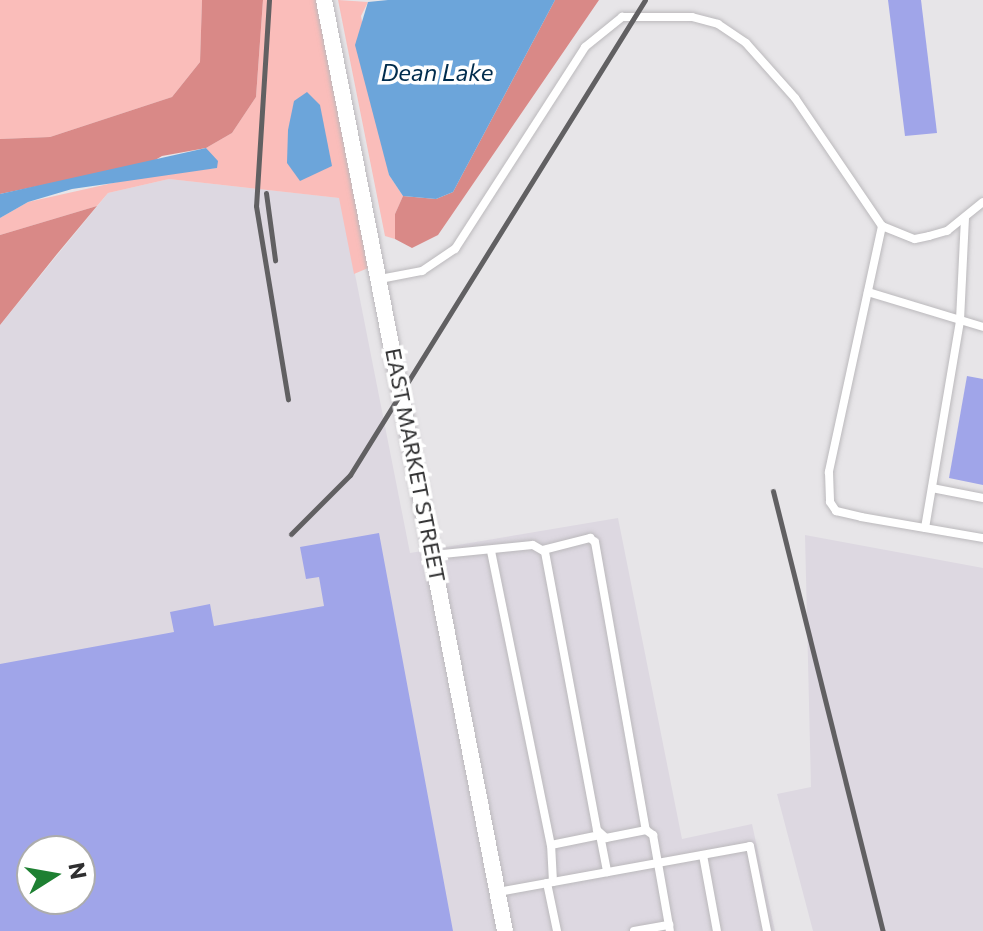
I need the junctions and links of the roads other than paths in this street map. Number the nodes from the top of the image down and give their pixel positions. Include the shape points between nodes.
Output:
1 (324, 0) edge
2 (983, 202) edge
3 (965, 218) junction
4 (882, 226) junction
5 (380, 279) junction
6 (868, 292) junction
7 (960, 320) junction
8 (983, 327) edge
9 (932, 488) junction
10 (983, 498) edge
11 (925, 528) junction
12 (983, 538) edge
13 (543, 550) junction
14 (491, 551) junction
15 (433, 555) junction
16 (646, 830) junction
17 (600, 835) junction
18 (551, 845) junction
19 (703, 855) junction
20 (658, 863) junction
21 (607, 872) junction
22 (550, 882) junction
23 (497, 892) junction
24 (670, 928) edge
25 (505, 931) edge
26 (557, 931) edge
27 (634, 931) edge
28 (717, 931) edge
29 (767, 931) edge

1 - 5 street, EAST MARKET STREET
2 - 3 lane
3 - 4 lane via 947,231 915,239
3 - 7 lane
4 - 5 lane via 853,191 795,98 746,43 718,24 692,17 622,17 585,47 455,249 422,271
4 - 6 lane
5 - 15 street, EAST MARKET STREET
6 - 7 lane
6 - 11 lane via 829,472 830,502 836,511
7 - 8 lane
7 - 9 lane
9 - 10 lane
9 - 11 lane
11 - 12 lane
13 - 14 lane via 533,545
13 - 16 lane via 590,538 595,542
13 - 17 lane
14 - 15 lane
14 - 18 lane
15 - 23 street, EAST MARKET STREET
16 - 17 lane via 612,838
16 - 20 lane via 653,835
17 - 18 lane
17 - 21 lane
18 - 22 lane
19 - 20 lane
19 - 28 lane
19 - 29 lane via 750,846
20 - 21 lane
20 - 24 lane
21 - 22 lane
22 - 23 lane
22 - 26 lane
23 - 25 street, EAST MARKET STREET
24 - 27 lane

